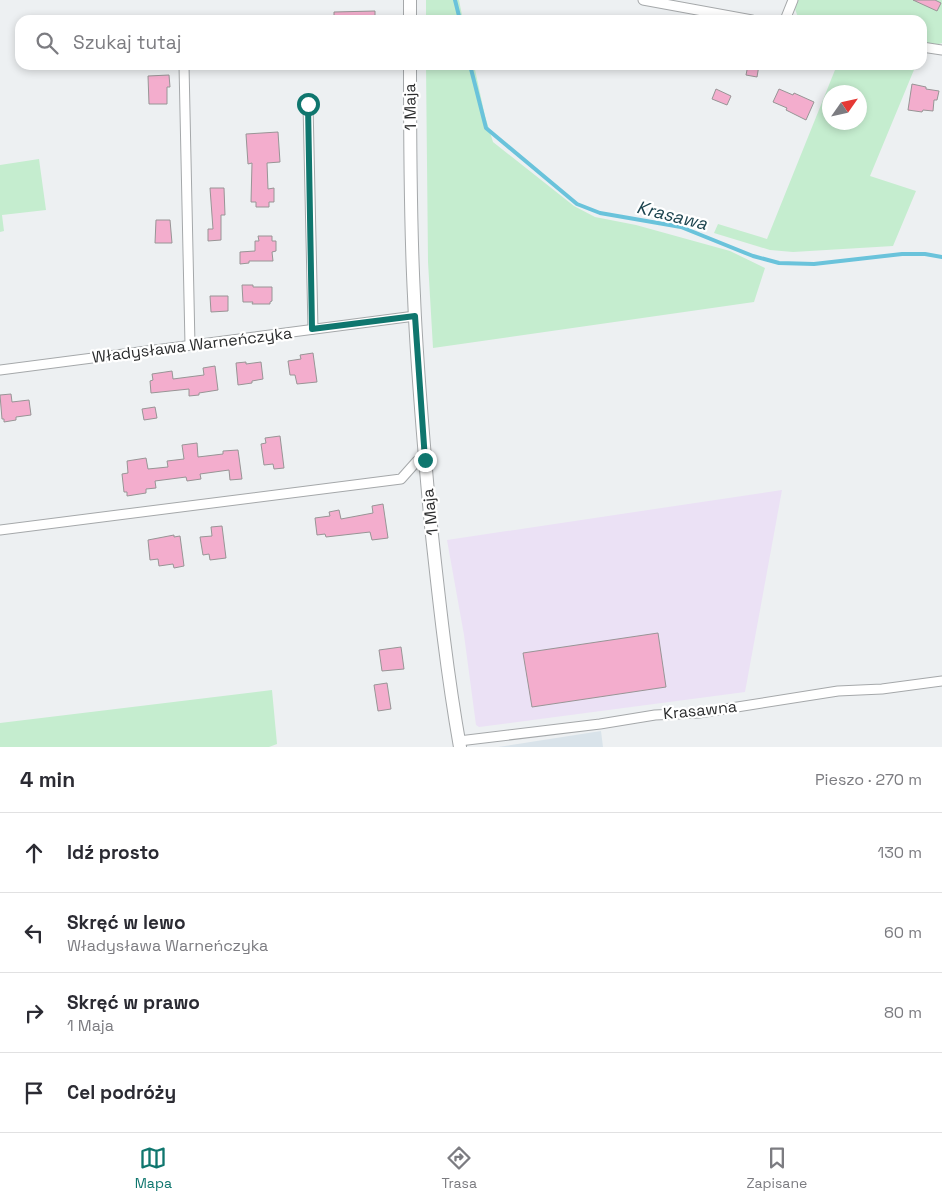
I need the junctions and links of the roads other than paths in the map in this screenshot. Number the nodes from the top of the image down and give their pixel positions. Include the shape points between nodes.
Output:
1 (410, 0) edge
2 (643, 0) edge
3 (793, 0) edge
4 (410, 15) edge
5 (725, 15) edge
6 (787, 15) edge
7 (927, 48) edge
8 (942, 50) edge
9 (184, 70) edge
10 (410, 70) edge
11 (308, 104) dead end
12 (415, 316) junction
13 (312, 329) junction
14 (190, 345) junction
15 (0, 370) edge
16 (425, 460) junction
17 (0, 530) edge
18 (942, 681) edge
19 (460, 744) edge

1 - 4 main road
2 - 5 street
3 - 6 street
7 - 8 street
9 - 14 street
10 - 12 main road, 1 Maja
11 - 13 street
12 - 13 street, Władysława Warneńczyka
12 - 16 main road, 1 Maja
13 - 14 street, Władysława Warneńczyka
14 - 15 street, Władysława Warneńczyka
16 - 17 street via 417,461 401,478
16 - 19 main road, 1 Maja via 445,647
18 - 19 street, Krasawna via 838,691 699,713 655,714

